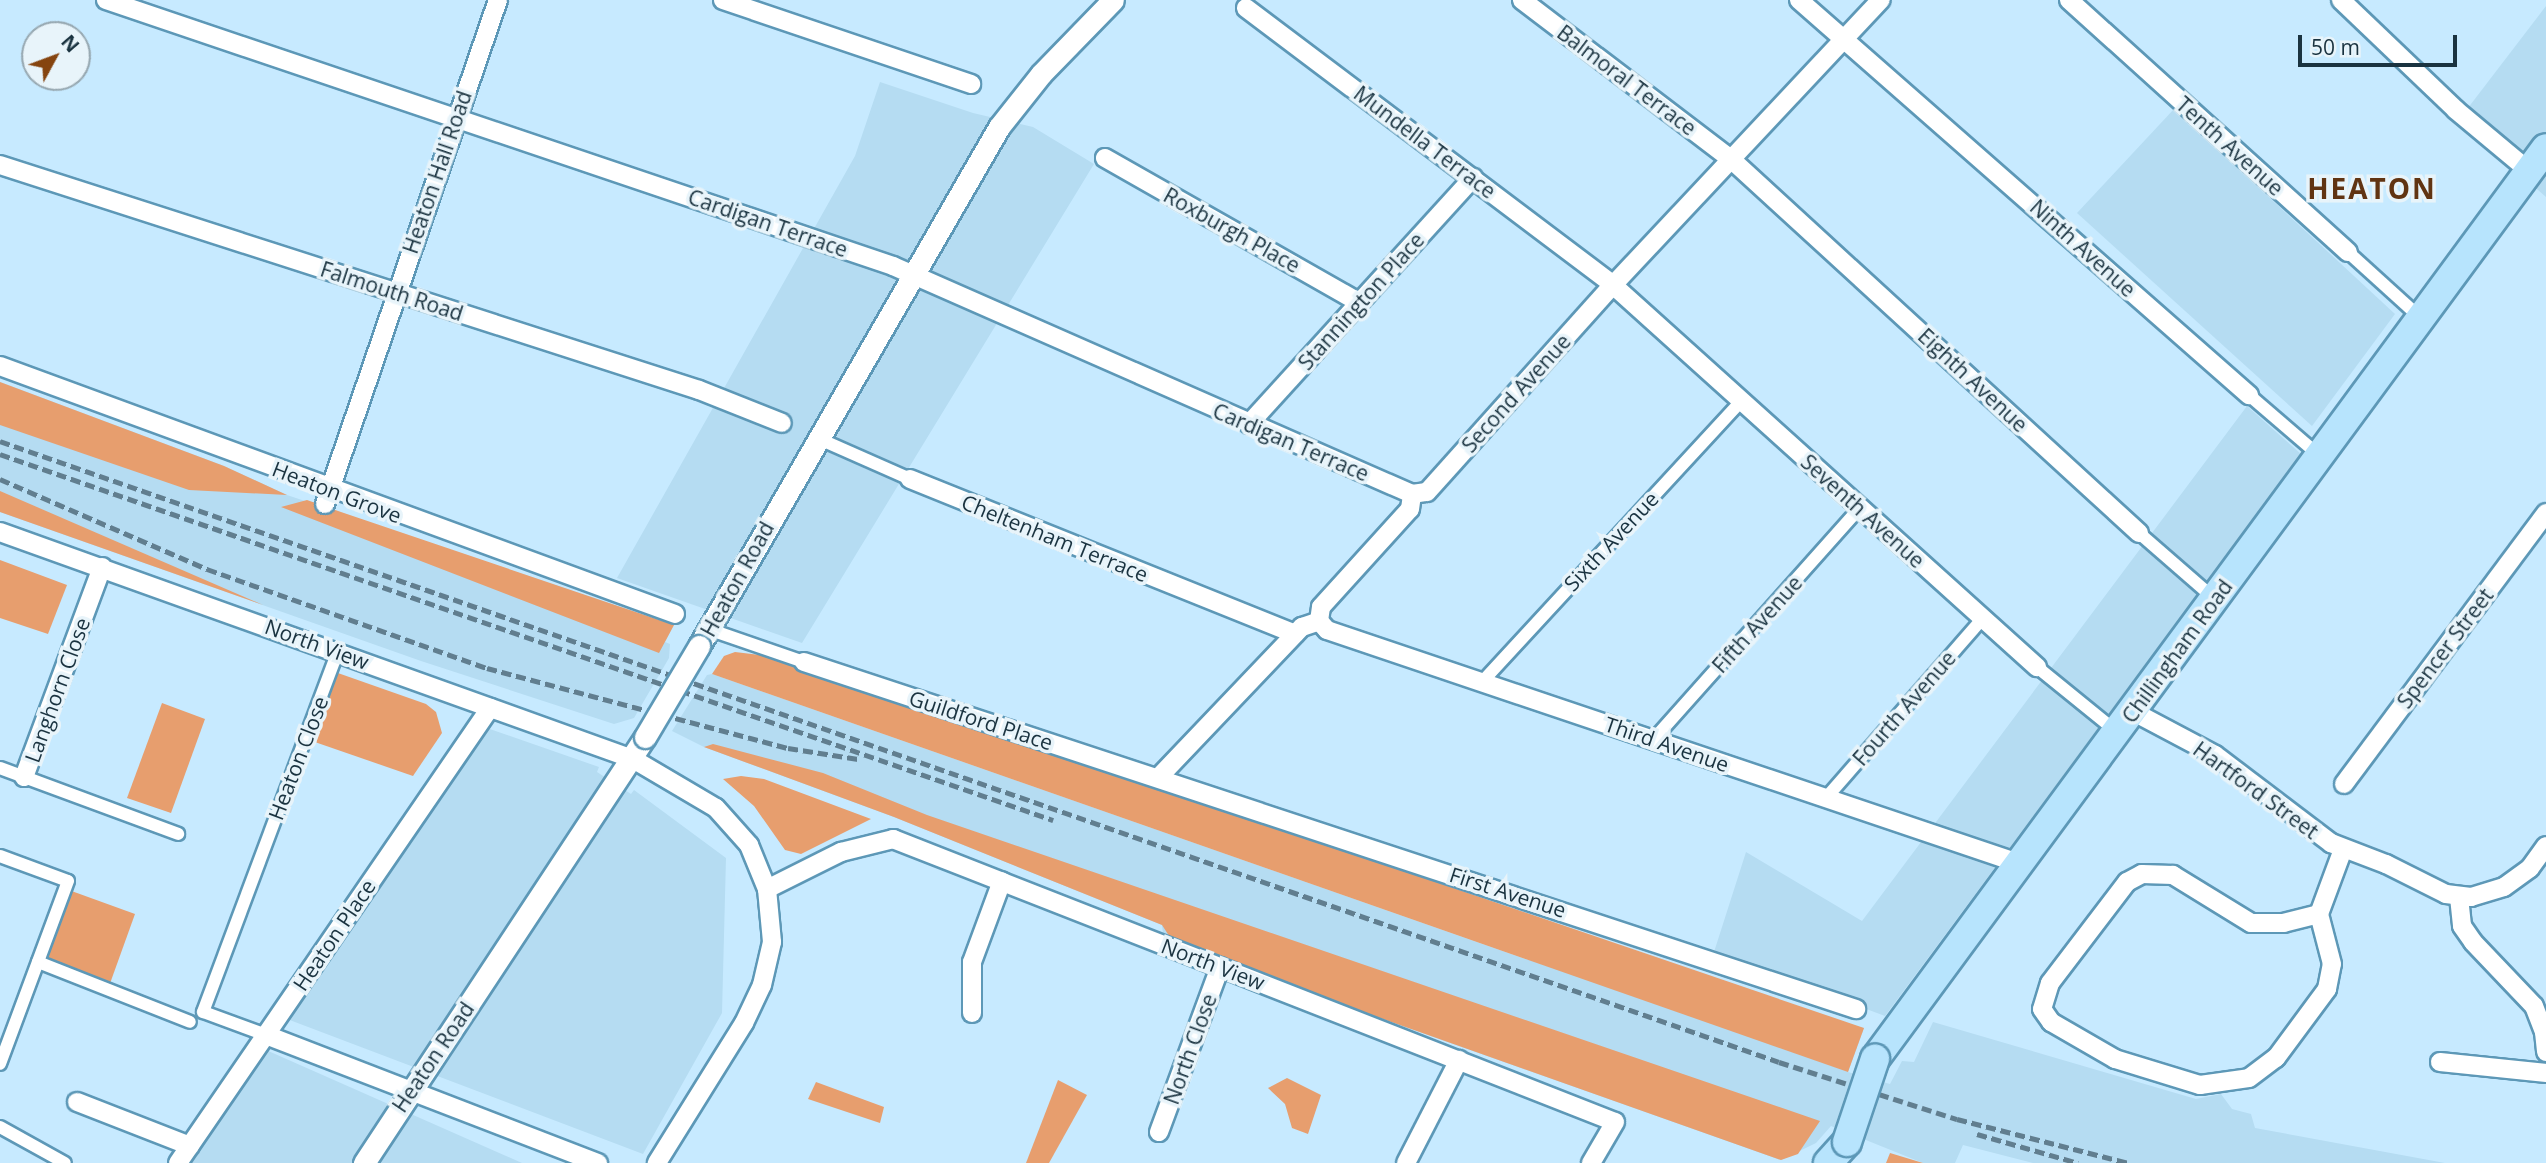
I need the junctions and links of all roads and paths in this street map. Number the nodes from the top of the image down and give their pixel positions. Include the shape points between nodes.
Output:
1 (106, 0) edge
2 (498, 0) edge
3 (723, 0) edge
4 (1113, 0) edge
5 (1522, 0) edge
6 (1799, 0) edge
7 (1881, 0) edge
8 (2070, 0) edge
9 (2342, 0) edge
10 (1241, 4) edge
11 (1845, 38) junction
12 (971, 84) dead end
13 (456, 116) junction
14 (2546, 148) edge
15 (1105, 159) dead end
16 (1732, 160) junction
17 (0, 165) edge
18 (2529, 171) junction
19 (1473, 178) junction
20 (2348, 251) joint
21 (914, 275) junction
22 (1613, 285) junction
23 (396, 292) junction
24 (1359, 302) junction
25 (2422, 319) junction
26 (0, 366) edge
27 (2249, 395) joint
28 (1741, 401) junction
29 (782, 423) dead end
30 (1249, 424) junction
31 (817, 438) junction
32 (2321, 457) junction
33 (910, 479) joint
34 (1412, 494) junction
35 (327, 497) junction
36 (1860, 508) junction
37 (2546, 513) edge
38 (0, 532) edge
39 (2138, 533) joint
40 (102, 568) junction
41 (2215, 599) junction
42 (675, 614) dead end
43 (1983, 618) junction
44 (1319, 621) junction
45 (1295, 634) junction
46 (704, 637) junction
47 (338, 652) junction
48 (804, 662) joint
49 (2036, 667) joint
50 (1482, 682) junction
51 (490, 708) junction
52 (2125, 722) junction
53 (1653, 740) junction
54 (634, 759) junction
55 (0, 768) edge
56 (24, 777) junction
57 (1158, 778) junction
58 (2341, 788) dead end
59 (1826, 798) junction
60 (178, 834) dead end
61 (2546, 846) edge
62 (2343, 849) junction
63 (0, 856) edge
64 (2018, 863) junction
65 (1002, 881) junction
66 (768, 889) junction
67 (2459, 897) junction
68 (2319, 914) junction
69 (38, 962) junction
70 (1220, 967) junction
71 (1856, 1009) dead end
72 (972, 1013) dead end
73 (190, 1023) dead end
74 (266, 1035) junction
75 (2546, 1053) edge
76 (1459, 1060) junction
77 (2440, 1062) dead end
78 (0, 1065) edge
79 (2545, 1073) edge
80 (410, 1091) junction
81 (77, 1102) dead end
82 (0, 1127) edge
83 (1159, 1132) dead end
84 (190, 1146) junction
85 (65, 1163) edge
86 (178, 1163) edge
87 (364, 1163) edge
88 (598, 1163) edge
89 (657, 1163) edge
90 (1406, 1163) edge
91 (1591, 1163) edge
92 (1828, 1163) edge

1 - 13 street, Cardigan Terrace
2 - 13 street, Heaton Hall Road
3 - 12 street
4 - 21 street, Heaton Road via 1012,107
5 - 16 street, Balmoral Terrace
6 - 11 street, Ninth Avenue
7 - 11 street, Second Avenue
8 - 20 street, Tenth Avenue
9 - 18 street via 2456,110
10 - 19 street, Mundella Terrace
11 - 16 street, Second Avenue
11 - 27 street, Ninth Avenue
13 - 21 street, Cardigan Terrace
13 - 23 street, Heaton Hall Road
14 - 18 main road, Chillingham Road
15 - 24 street, Roxburgh Place
16 - 22 street, Second Avenue
16 - 39 street, Eighth Avenue
17 - 23 street, Falmouth Road
18 - 25 main road, Chillingham Road
19 - 22 street, Mundella Terrace
19 - 24 street, Stannington Place
20 - 25 street, Tenth Avenue
21 - 30 street, Cardigan Terrace
21 - 31 street, Heaton Road
22 - 28 street, Seventh Avenue
22 - 34 street, Second Avenue via 1427,492
23 - 29 street, Falmouth Road via 699,390
23 - 35 street, Heaton Hall Road
24 - 30 street, Stannington Place
25 - 32 main road, Chillingham Road
26 - 35 street, Heaton Grove
27 - 32 street, Ninth Avenue
28 - 36 street, Seventh Avenue
28 - 50 street, Sixth Avenue
30 - 34 street, Cardigan Terrace
31 - 33 street, Cheltenham Terrace
31 - 46 street, Heaton Road
32 - 41 main road, Chillingham Road
33 - 45 street, Cheltenham Terrace
34 - 44 street via 1410,509 1321,607
35 - 42 street, Heaton Grove
36 - 43 street, Seventh Avenue
36 - 53 street, Fifth Avenue
37 - 58 street, Spencer Street
38 - 40 street, North View
39 - 41 street, Eighth Avenue
40 - 47 street, North View
40 - 56 street, Langhorn Close
41 - 52 main road, Chillingham Road
43 - 49 street, Seventh Avenue
43 - 59 street, Fourth Avenue
44 - 45 street
44 - 50 street, Third Avenue via 1327,630
45 - 57 street
46 - 48 street
46 - 54 street, Heaton Road, bridge
47 - 51 street, North View
47 - 74 street, Heaton Close via 203,1012
48 - 57 street, Guildford Place
49 - 52 street, Seventh Avenue
50 - 53 street, Third Avenue
51 - 54 street, North View
51 - 74 street, Heaton Place
52 - 62 street, Hartford Street via 2215,755
52 - 64 main road, Chillingham Road
53 - 59 street, Third Avenue
54 - 66 street, North View via 716,808 749,845
54 - 80 street, Heaton Road
55 - 56 street
56 - 60 street, Langhorn Close
57 - 71 street, First Avenue
59 - 64 street, Third Avenue
61 - 67 street via 2514,881 2493,892
62 - 67 street, Hartford Street
62 - 68 street
63 - 69 street via 68,881
64 - 92 main road, Chillingham Road, bridge via 1875,1059 1847,1142
65 - 66 street, North View via 893,839 841,852
65 - 70 street, North View
65 - 72 street via 972,962
66 - 89 street, North View via 772,943 762,985 744,1023
67 - 75 street via 2462,926 2473,942 2534,1006
68 - 68 street via 2332,964 2327,989 2276,1058 2249,1078 2200,1085 2115,1059 2051,1022 2042,1009 2045,992 2127,882 2142,874 2173,875 2251,923 2284,923
69 - 73 street
69 - 78 street
70 - 76 street, North View
70 - 83 street, North Close
74 - 80 street
74 - 84 street, Heaton Place
75 - 79 street
76 - 90 street
76 - 91 street, North View via 1615,1122
77 - 79 street
80 - 87 street, Heaton Road
80 - 88 street
81 - 84 street
82 - 85 street
84 - 86 street, Heaton Place

